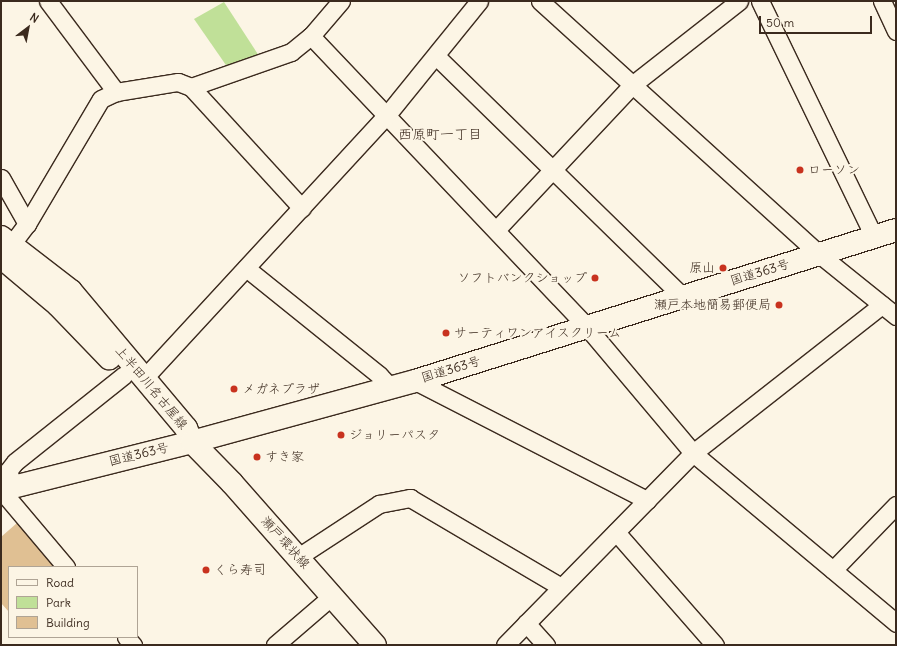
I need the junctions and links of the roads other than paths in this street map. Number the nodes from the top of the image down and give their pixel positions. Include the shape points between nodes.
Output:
1 (48, 1) edge
2 (341, 1) edge
3 (479, 1) edge
4 (540, 1) edge
5 (739, 1) edge
6 (760, 1) edge
7 (882, 1) edge
8 (896, 31) edge
9 (311, 36) junction
10 (436, 56) junction
11 (632, 85) junction
12 (191, 87) junction
13 (116, 92) junction
14 (386, 116) junction
15 (552, 170) junction
16 (1, 178) edge
17 (302, 208) junction
18 (26, 224) junction
19 (496, 230) junction
20 (896, 230) edge
21 (874, 237) junction
22 (4, 246) edge
23 (819, 254) junction
24 (246, 268) junction
25 (683, 297) junction
26 (882, 305) junction
27 (896, 316) edge
28 (587, 327) junction
29 (124, 375) junction
30 (145, 377) junction
31 (415, 381) junction
32 (391, 388) junction
33 (192, 442) junction
34 (693, 453) junction
35 (5, 489) edge
36 (647, 500) junction
37 (896, 505) edge
38 (616, 532) junction
39 (298, 557) junction
40 (65, 566) edge
41 (833, 570) junction
42 (561, 587) junction
43 (332, 596) junction
44 (896, 622) edge
45 (526, 623) junction
46 (275, 645) edge
47 (375, 645) edge
48 (505, 645) edge
49 (546, 645) edge
50 (715, 645) edge

1 - 13 street
2 - 9 street
3 - 10 street
4 - 11 street
5 - 11 street
6 - 21 street
7 - 8 street
9 - 12 street via 290,52
9 - 14 street
10 - 14 street
10 - 15 street
11 - 15 street
11 - 23 street
12 - 13 street via 178,82
12 - 17 street
13 - 18 street via 101,99
14 - 17 street
14 - 19 street
15 - 19 street
15 - 25 street
16 - 18 street
17 - 24 street
18 - 22 street
19 - 28 street
20 - 21 main road, 国道363号
21 - 23 main road, 国道363号
22 - 29 main road, 上半田川名古屋線
22 - 30 main road, 上半田川名古屋線 via 71,291
23 - 25 main road, 国道363号
23 - 26 street
24 - 30 street
24 - 32 street via 379,375
25 - 28 main road, 国道363号
26 - 27 street
26 - 34 street
28 - 31 main road, 国道363号
28 - 34 street
29 - 33 main road, 上半田川名古屋線 via 164,423
29 - 35 street via 15,462 8,471
30 - 33 main road, 上半田川名古屋線 via 186,428
31 - 32 main road, 国道363号
31 - 36 street
32 - 33 main road, 国道363号
33 - 35 main road, 国道363号
33 - 39 main road, 瀬戸環状線
34 - 36 street
34 - 41 street
35 - 40 street
36 - 38 street
37 - 41 street
38 - 42 street
38 - 50 street
39 - 42 street via 379,504 410,498
39 - 43 main road, 瀬戸環状線
41 - 44 street
42 - 45 street
43 - 46 street
43 - 47 main road, 瀬戸環状線
45 - 48 street
45 - 49 street

